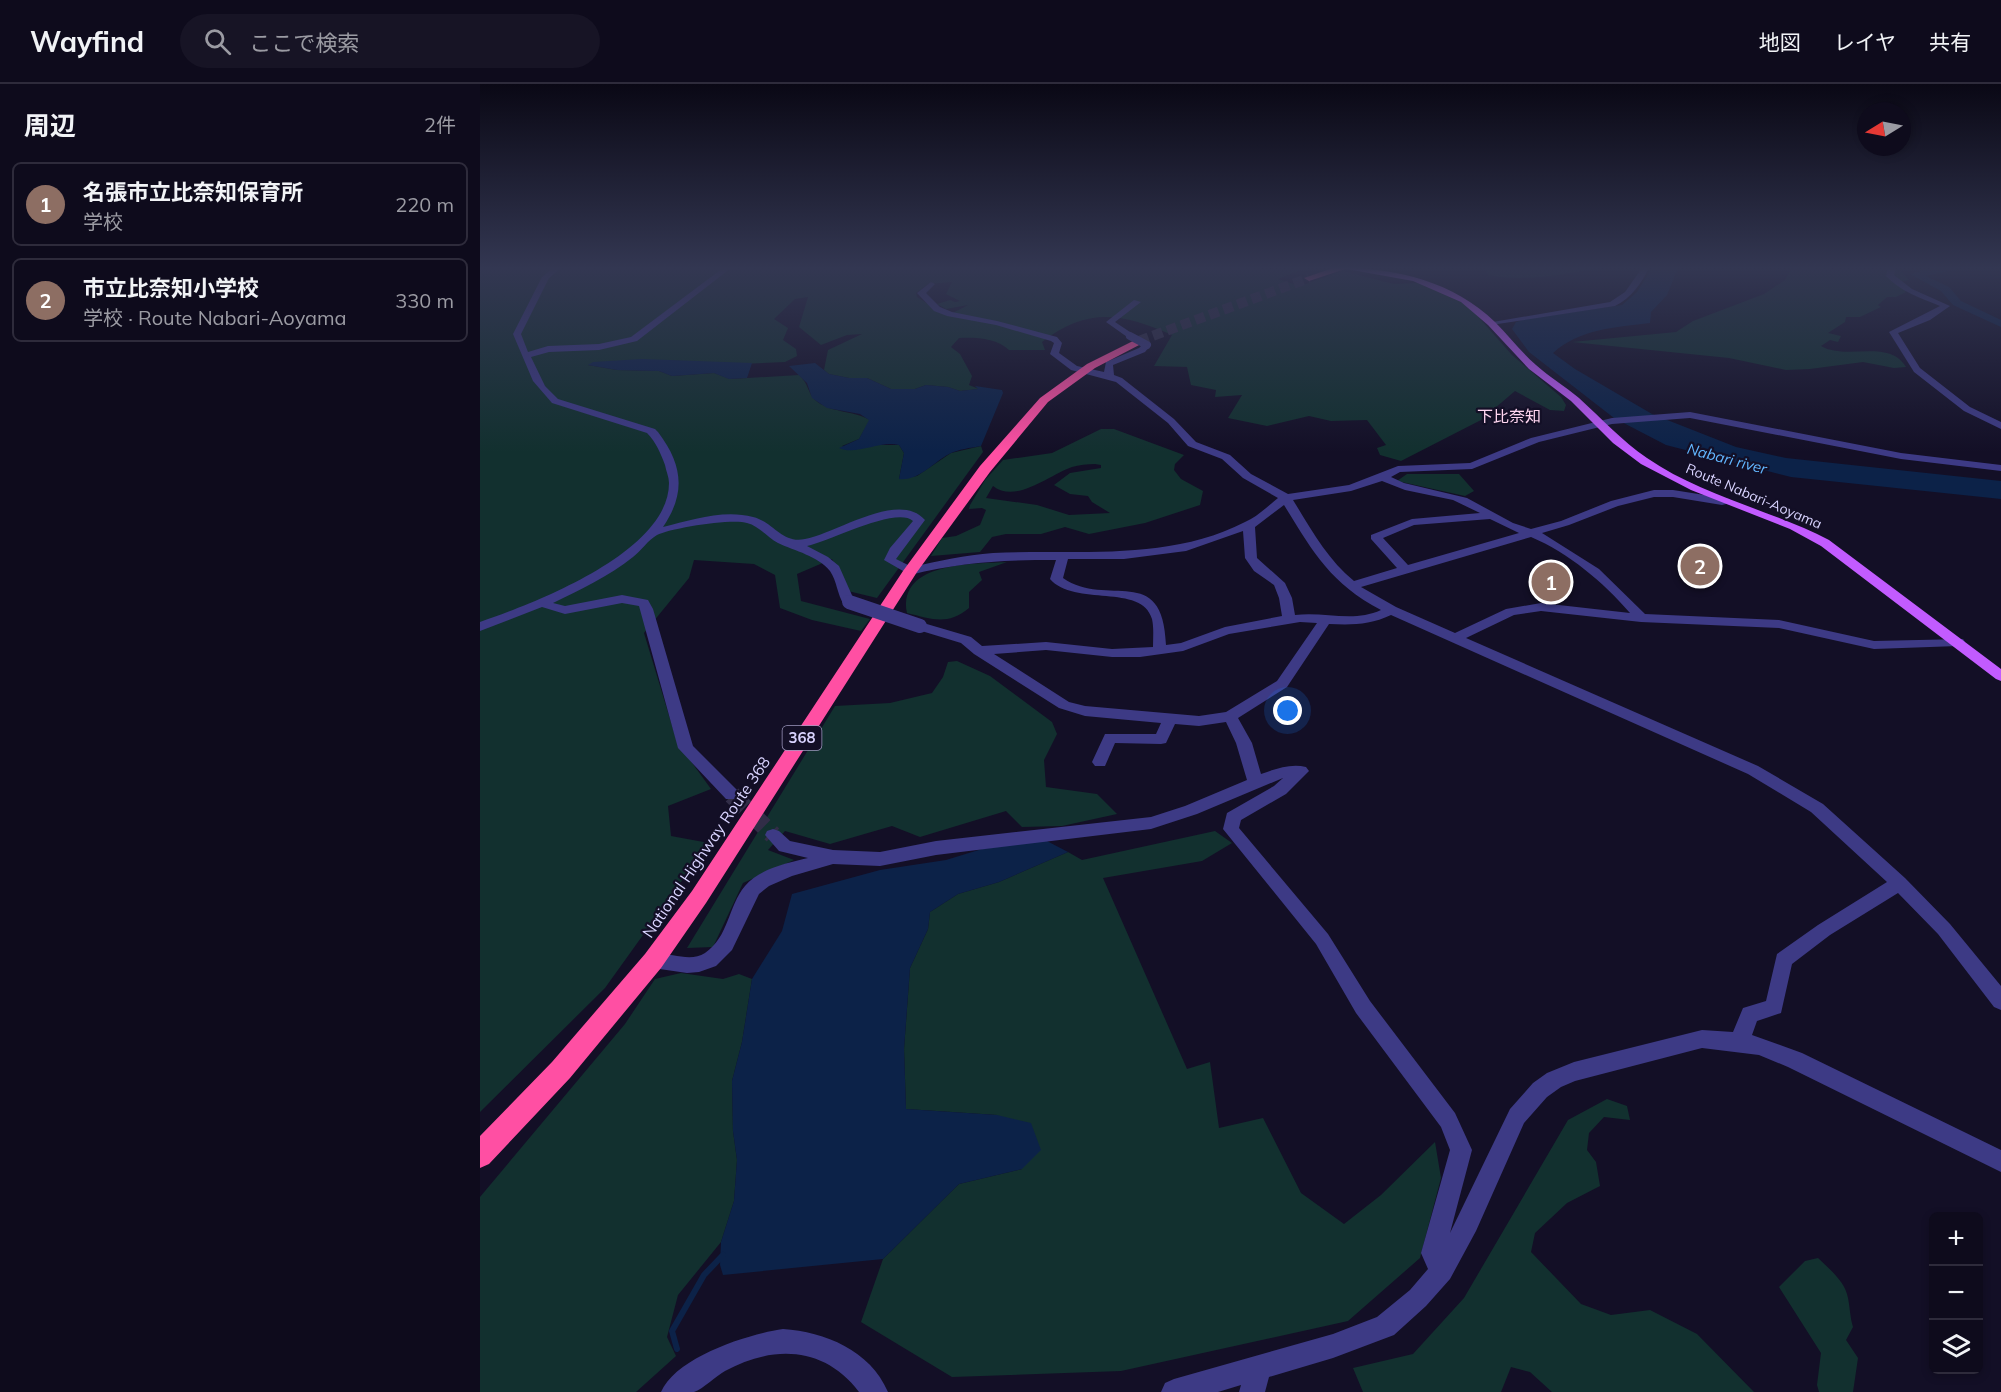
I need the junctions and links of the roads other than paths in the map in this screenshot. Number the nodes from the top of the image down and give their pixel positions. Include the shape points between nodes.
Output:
1 (519, 329) edge
2 (647, 329) edge
3 (1021, 329) edge
4 (1121, 329) edge
5 (1496, 329) edge
6 (1900, 329) edge
7 (1139, 341) junction
8 (526, 356) junction
9 (1085, 369) junction
10 (1109, 376) junction
11 (1597, 424) junction
12 (2001, 426) edge
13 (2001, 468) edge
14 (1383, 477) junction
15 (1286, 498) junction
16 (1726, 501) junction
17 (1490, 516) junction
18 (1249, 525) junction
19 (651, 533) junction
20 (1530, 533) junction
21 (798, 544) junction
22 (1063, 557) junction
23 (1405, 569) junction
24 (910, 571) junction
25 (1351, 587) junction
26 (544, 604) junction
27 (1391, 610) junction
28 (1641, 618) junction
29 (1289, 619) junction
30 (1325, 620) junction
31 (480, 627) edge
32 (1457, 638) junction
33 (1958, 642) junction
34 (1160, 650) junction
35 (979, 651) junction
36 (2001, 676) edge
37 (1230, 716) junction
38 (1170, 719) junction
39 (1100, 762) dead end
40 (1255, 782) junction
41 (732, 795) tunnel mouth
42 (773, 835) tunnel mouth
43 (833, 857) junction
44 (1899, 883) junction
45 (653, 961) junction
46 (2001, 1001) edge
47 (1739, 1042) junction
48 (480, 1155) edge
49 (2001, 1161) edge
50 (1442, 1271) junction
51 (1255, 1381) edge
52 (674, 1392) edge
53 (875, 1392) edge
54 (1174, 1392) edge

1 - 8 street via 518,342
2 - 8 street via 634,339 599,347 548,349
3 - 9 street via 1058,343 1054,354 1060,361
4 - 7 street
5 - 11 main road, Route Nabari-Aoyama via 1519,356 1574,399
6 - 12 street via 1893,332 1912,364 1967,409
7 - 9 highway, National Highway Route 368 / 368
7 - 10 street via 1142,350 1110,364
8 - 19 street via 540,387 555,401 651,431 661,444 675,483 669,508
9 - 10 street
9 - 24 highway, National Highway Route 368 / 368 via 1044,400 1024,422 954,508
10 - 15 street via 1156,409 1192,444 1226,458 1247,476
11 - 13 street via 1671,416 1703,417 1901,456
11 - 14 street via 1535,440 1472,466 1398,469
11 - 16 main road, Route Nabari-Aoyama via 1645,462
14 - 15 street via 1351,488
14 - 17 street via 1403,487 1472,503
15 - 18 street
15 - 25 street via 1318,550
16 - 20 street via 1656,494
16 - 33 main road, Route Nabari-Aoyama via 1825,543
17 - 20 street
17 - 23 street via 1412,522 1375,537
18 - 22 street via 1162,551
18 - 29 street via 1251,558 1261,572 1281,587
19 - 21 street via 743,518 755,521 776,537
19 - 26 street via 610,567
20 - 23 street
20 - 28 street via 1596,570
21 - 24 street via 822,539 888,513 913,514 919,520 890,557 893,563
21 - 35 street, bridge via 834,569 849,602 966,640
22 - 24 street via 983,558
22 - 34 street via 1056,579 1062,586 1088,593 1127,594 1149,603 1158,616
23 - 25 street
24 - 45 highway, National Highway Route 368 / 368 via 699,897
25 - 27 street
26 - 31 street
26 - 41 street via 566,610 622,599 642,603 647,609 686,748
27 - 30 street via 1372,619
27 - 32 street
28 - 32 street via 1527,608
28 - 33 street via 1779,624 1874,645
29 - 30 street
29 - 34 street via 1225,631 1205,640
30 - 37 street via 1282,684
32 - 44 street via 1753,770 1817,808
33 - 36 main road, Route Nabari-Aoyama
34 - 35 street via 1112,653 1046,646
35 - 38 street via 1065,705 1085,711
37 - 38 street via 1199,721
37 - 40 street via 1244,743
38 - 39 street via 1161,739 1110,738
40 - 43 street via 1151,822 936,848 887,858
40 - 50 street via 1279,773 1301,771 1280,790 1233,817 1231,829 1322,939 1363,1007 1448,1120 1461,1150 1433,1253
42 - 43 street via 785,846
43 - 45 street via 755,886 731,938 716,956 685,967
44 - 46 street via 1944,929
44 - 47 street via 1784,960 1774,1006 1750,1014
45 - 48 highway, National Highway Route 368 / 368 via 561,1070
47 - 49 street via 1795,1060
47 - 50 street via 1702,1039 1574,1072 1540,1090 1517,1116
50 - 51 street via 1385,1326
51 - 54 street
52 - 53 street via 723,1357 759,1343 782,1340 820,1346 837,1354 853,1365

